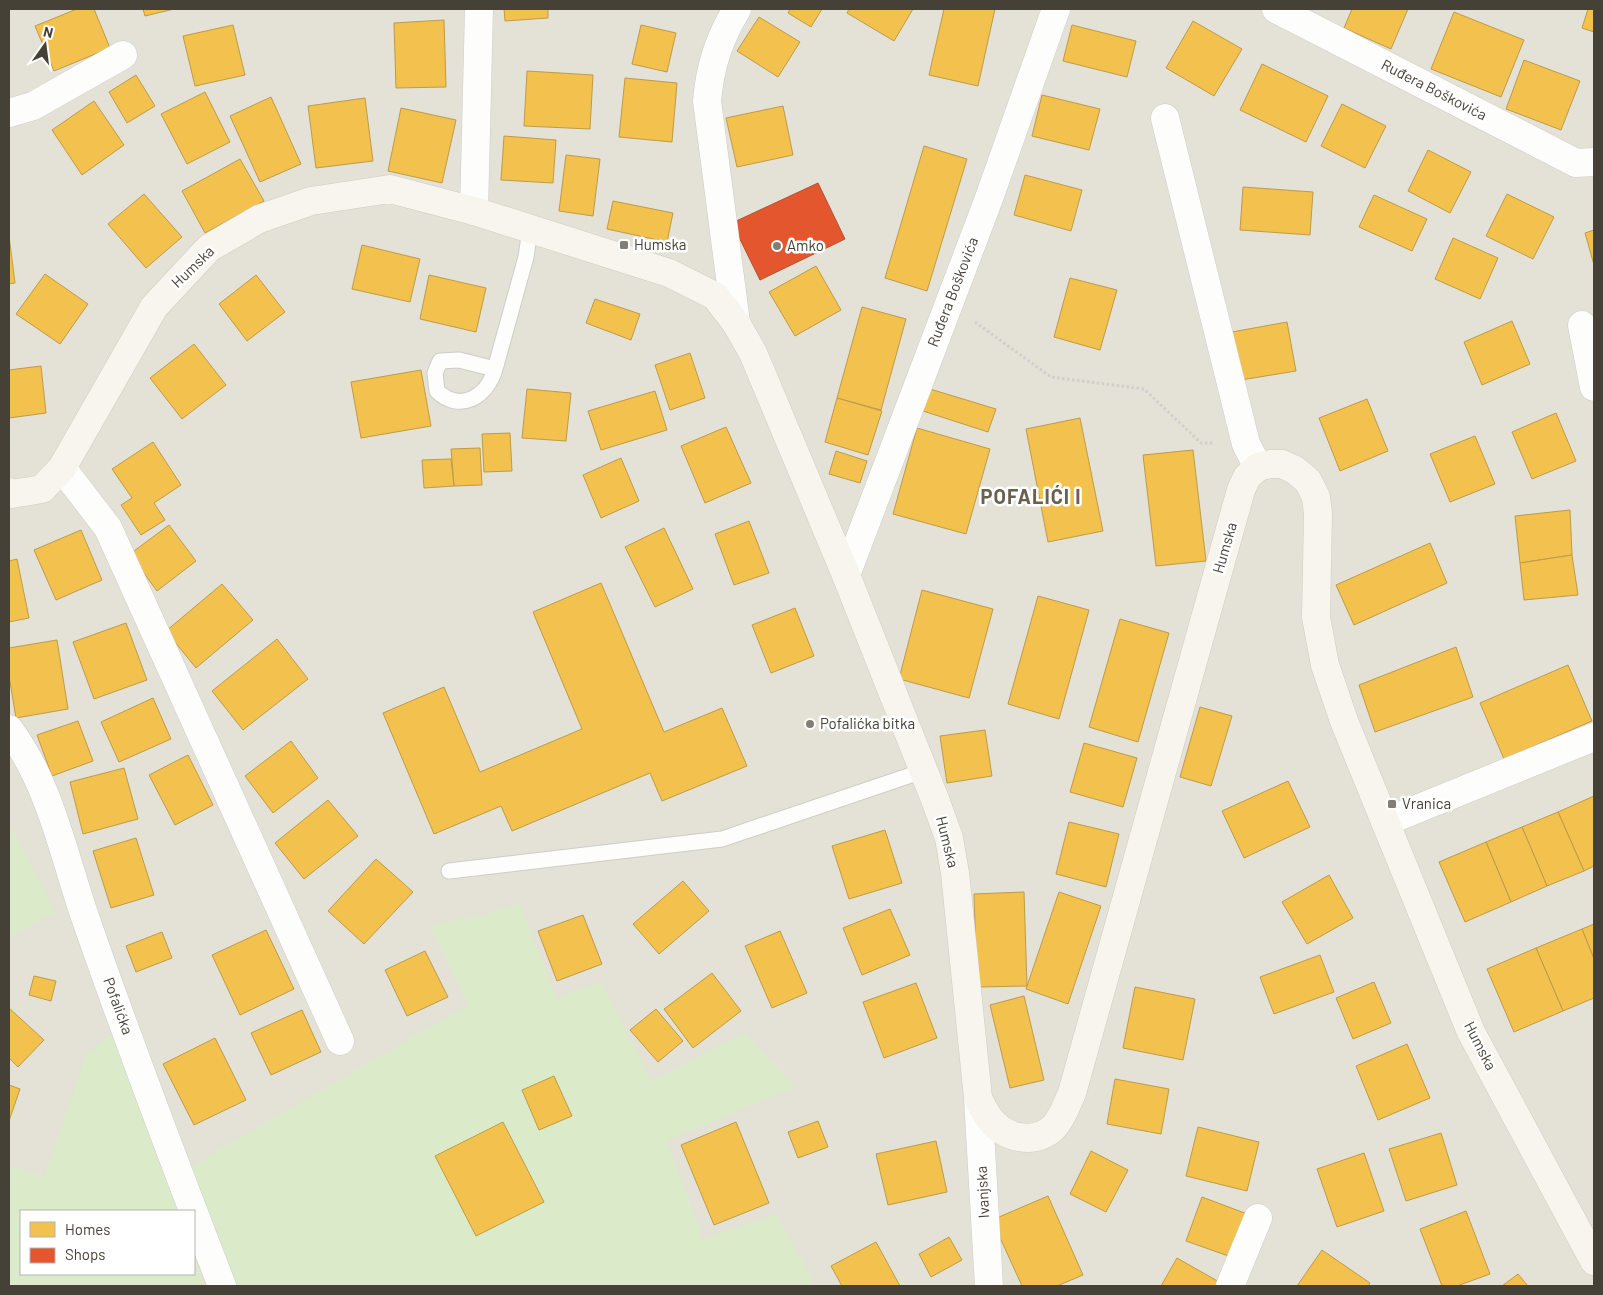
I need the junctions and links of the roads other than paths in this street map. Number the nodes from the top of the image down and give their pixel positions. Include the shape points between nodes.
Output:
1 (479, 9) edge
2 (737, 9) edge
3 (1056, 9) edge
4 (1276, 9) edge
5 (124, 55) dead end
6 (9, 113) edge
7 (1165, 118) dead end
8 (1594, 162) edge
9 (474, 211) junction
10 (530, 229) junction
11 (736, 323) junction
12 (1582, 325) dead end
13 (495, 369) dead end
14 (1594, 387) edge
15 (1252, 456) junction
16 (62, 468) junction
17 (10, 494) edge
18 (846, 575) junction
19 (9, 729) edge
20 (1594, 737) edge
21 (923, 771) junction
22 (1385, 822) junction
23 (449, 872) dead end
24 (340, 1041) dead end
25 (978, 1098) junction
26 (194, 1210) edge
27 (195, 1213) edge
28 (1258, 1218) dead end
29 (1594, 1261) edge
30 (222, 1286) edge
31 (989, 1286) edge
32 (1230, 1286) edge

1 - 9 street
2 - 11 street via 715,52 709,73 707,101
3 - 18 street, Ruđera Boškovića via 988,201
4 - 8 street, Ruđera Boškovića via 1576,163
5 - 6 street via 33,106
7 - 15 street
9 - 10 street, Humska
9 - 16 street, Humska via 390,189 311,201 259,220 209,248 154,307
10 - 11 street, Humska via 697,285 715,296
10 - 13 lane via 526,257
11 - 18 street, Humska via 753,353
12 - 14 street
15 - 22 street, Humska via 1295,470 1308,481 1316,496 1316,617 1325,665
15 - 25 street, Humska via 1065,1111 1053,1127 1037,1136 1020,1138 1003,1131 989,1118
16 - 17 street, Humska via 42,489
16 - 24 street via 108,528
18 - 21 street, Humska
19 - 26 street, Pofalićka via 23,748 52,812 85,917
20 - 22 street
21 - 23 lane via 722,840
21 - 25 street, Humska via 949,838 955,873
22 - 29 street, Humska via 1471,1032
25 - 31 street, Ivanjska
27 - 30 street, Pofalićka
28 - 32 street

